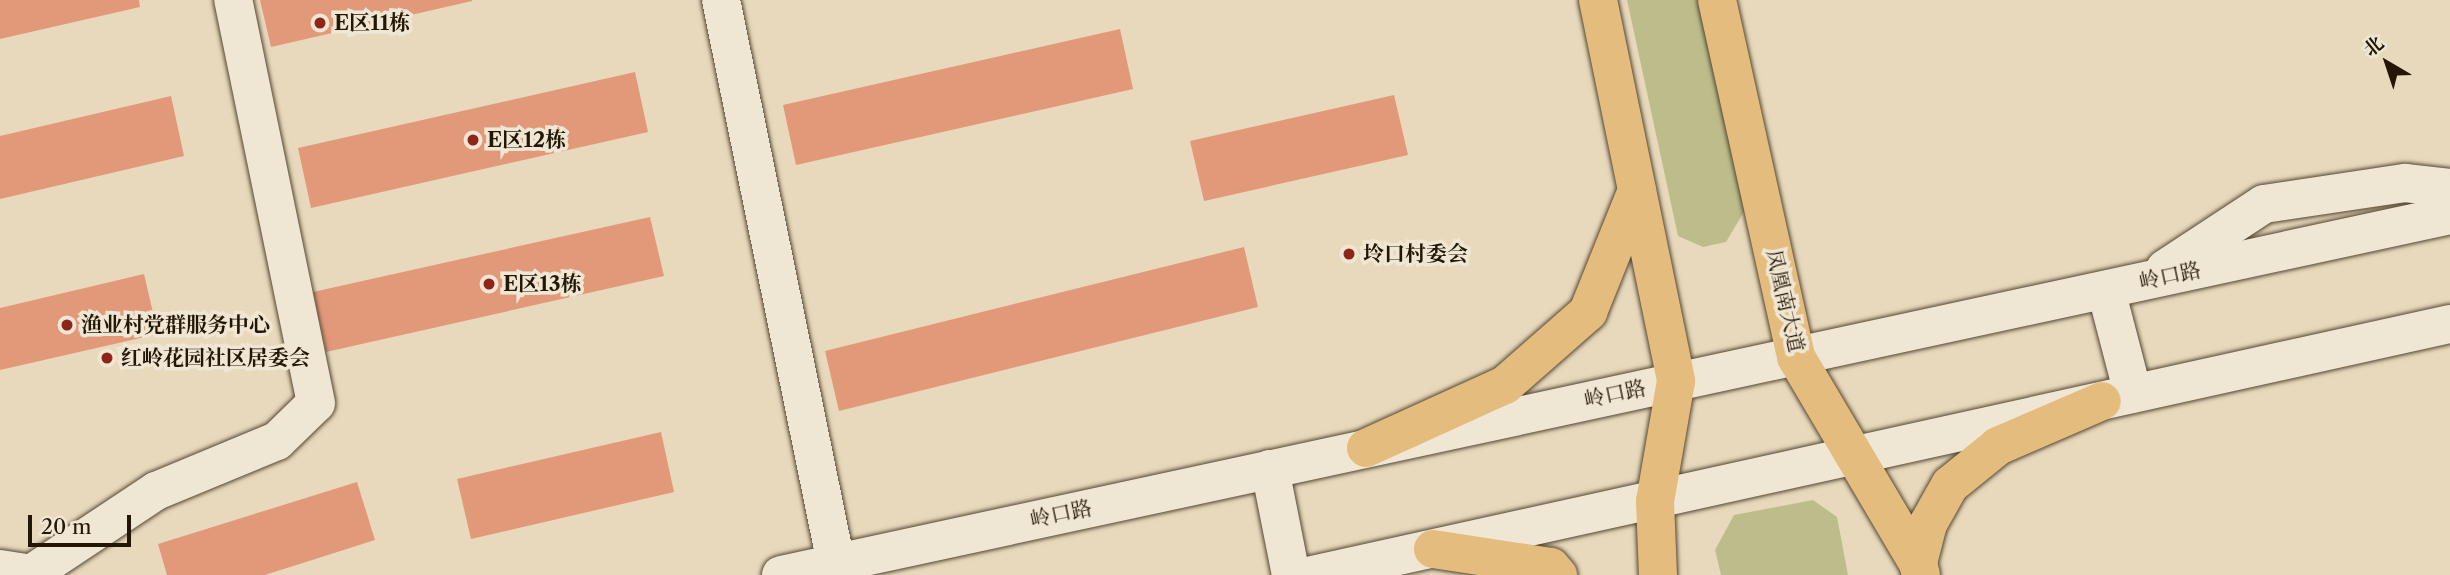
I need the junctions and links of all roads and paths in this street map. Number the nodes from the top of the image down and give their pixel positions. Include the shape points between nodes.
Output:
1 (233, 0) edge
2 (721, 0) edge
3 (1598, 0) edge
4 (1717, 0) edge
5 (2450, 188) edge
6 (1637, 190) junction
7 (2450, 215) edge
8 (2147, 281) junction
9 (2106, 290) junction
10 (2450, 324) edge
11 (1796, 357) junction
12 (1676, 381) junction
13 (2118, 398) junction
14 (1366, 448) junction
15 (1854, 456) junction
16 (1270, 469) junction
17 (1655, 501) junction
18 (1433, 549) junction
19 (836, 563) junction
20 (0, 569) edge
21 (1920, 569) edge
22 (32, 575) edge
23 (781, 575) edge
24 (1290, 575) edge
25 (1312, 575) edge
26 (1558, 575) edge
27 (1658, 575) edge

1 - 22 street via 316,403 278,441 156,491
2 - 19 street
3 - 6 main road
4 - 11 main road, 凤凰南大道
5 - 8 street via 2405,183 2264,204
6 - 12 main road
6 - 14 main road via 1588,312 1505,385
7 - 8 street, 岭口路
8 - 9 street, 岭口路
9 - 11 street, 岭口路
9 - 13 street
10 - 13 street
11 - 12 street, 岭口路
11 - 15 main road, 凤凰南大道
12 - 14 street, 岭口路
12 - 17 main road
13 - 15 street
13 - 21 main road via 1998,446 1950,485 1928,524
14 - 16 street, 岭口路
15 - 17 street
15 - 21 main road, 凤凰南大道
16 - 19 street, 岭口路
16 - 24 street
17 - 18 street
17 - 27 main road
18 - 25 street
18 - 26 main road via 1551,567
19 - 23 street, 岭口路
20 - 22 street

